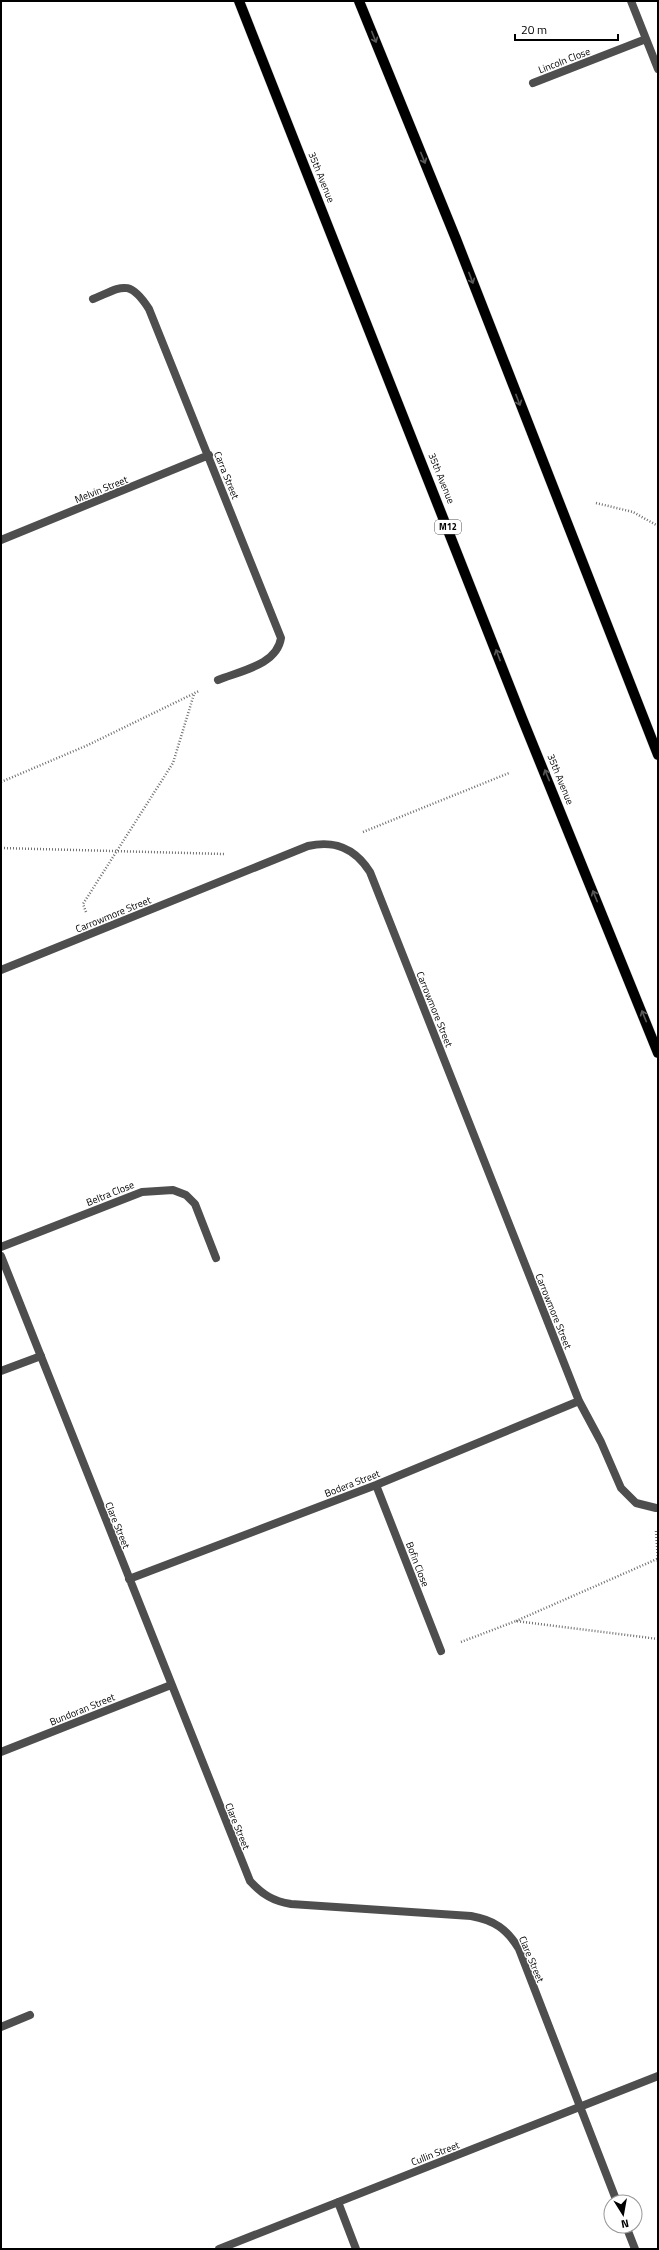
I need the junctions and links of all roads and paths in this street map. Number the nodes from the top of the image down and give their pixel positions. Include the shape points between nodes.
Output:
1 (239, 1) edge
2 (359, 1) edge
3 (631, 1) edge
4 (646, 39) junction
5 (658, 69) edge
6 (533, 83) dead end
7 (93, 299) dead end
8 (209, 455) junction
9 (596, 503) dead end
10 (658, 526) edge
11 (1, 540) edge
12 (218, 680) dead end
13 (658, 755) edge
14 (509, 773) dead end
15 (1, 782) edge
16 (365, 831) dead end
17 (1, 848) edge
18 (119, 850) junction
19 (216, 854) dead end
20 (83, 904) dead end
21 (1, 970) edge
22 (658, 1052) edge
23 (1, 1247) edge
24 (1, 1256) edge
25 (216, 1258) dead end
26 (41, 1356) junction
27 (1, 1371) edge
28 (579, 1401) junction
29 (376, 1485) junction
30 (656, 1508) joint
31 (657, 1561) edge
32 (129, 1579) junction
33 (516, 1621) junction
34 (658, 1639) edge
35 (440, 1650) joint
36 (171, 1685) junction
37 (1, 1752) edge
38 (30, 2015) dead end
39 (1, 2027) edge
40 (658, 2076) edge
41 (578, 2108) junction
42 (613, 2194) edge
43 (338, 2202) junction
44 (629, 2234) edge
45 (219, 2249) edge
46 (356, 2249) edge
47 (635, 2249) edge

22 -> 1 main road, 35th Avenue / M12 via 522,718
2 -> 13 main road via 456,239
3 - 4 street
4 - 5 street
4 - 6 street, Lincoln Close
7 - 8 street, Carra Street via 122,287 130,287 141,296 149,309
8 - 11 street, Melvin Street
8 - 12 street, Carra Street via 281,638 280,648 273,656
9 - 10 path via 633,512
14 - 16 path
15 - 18 path via 88,745 194,694 173,763
17 - 18 path
18 - 19 path
18 - 20 path
21 - 28 street, Carrowmore Street via 308,846 330,843 348,848 357,854 370,872
23 - 25 street, Beltra Close via 142,1192 173,1190 186,1195 195,1204
24 - 26 street, Clare Street
26 - 27 street
26 - 32 street, Clare Street
28 - 29 street, Bodera Street
28 - 30 street, Carrowmore Street via 621,1488 636,1503
29 - 32 street, Bodera Street
29 - 35 street, Bofin Close
30 - 31 path
31 - 33 path
32 - 36 street, Clare Street
33 - 34 path
33 - 35 path
36 - 37 street, Bundoran Street
36 - 41 street, Clare Street via 250,1881 275,1901 291,1904 471,1916 485,1918 498,1925 510,1935 519,1949
38 - 39 street
40 - 41 street, Cullin Street
41 - 42 street, Clare Street
41 - 43 street, Cullin Street
43 - 45 street, Cullin Street
43 - 46 street
44 - 47 street

